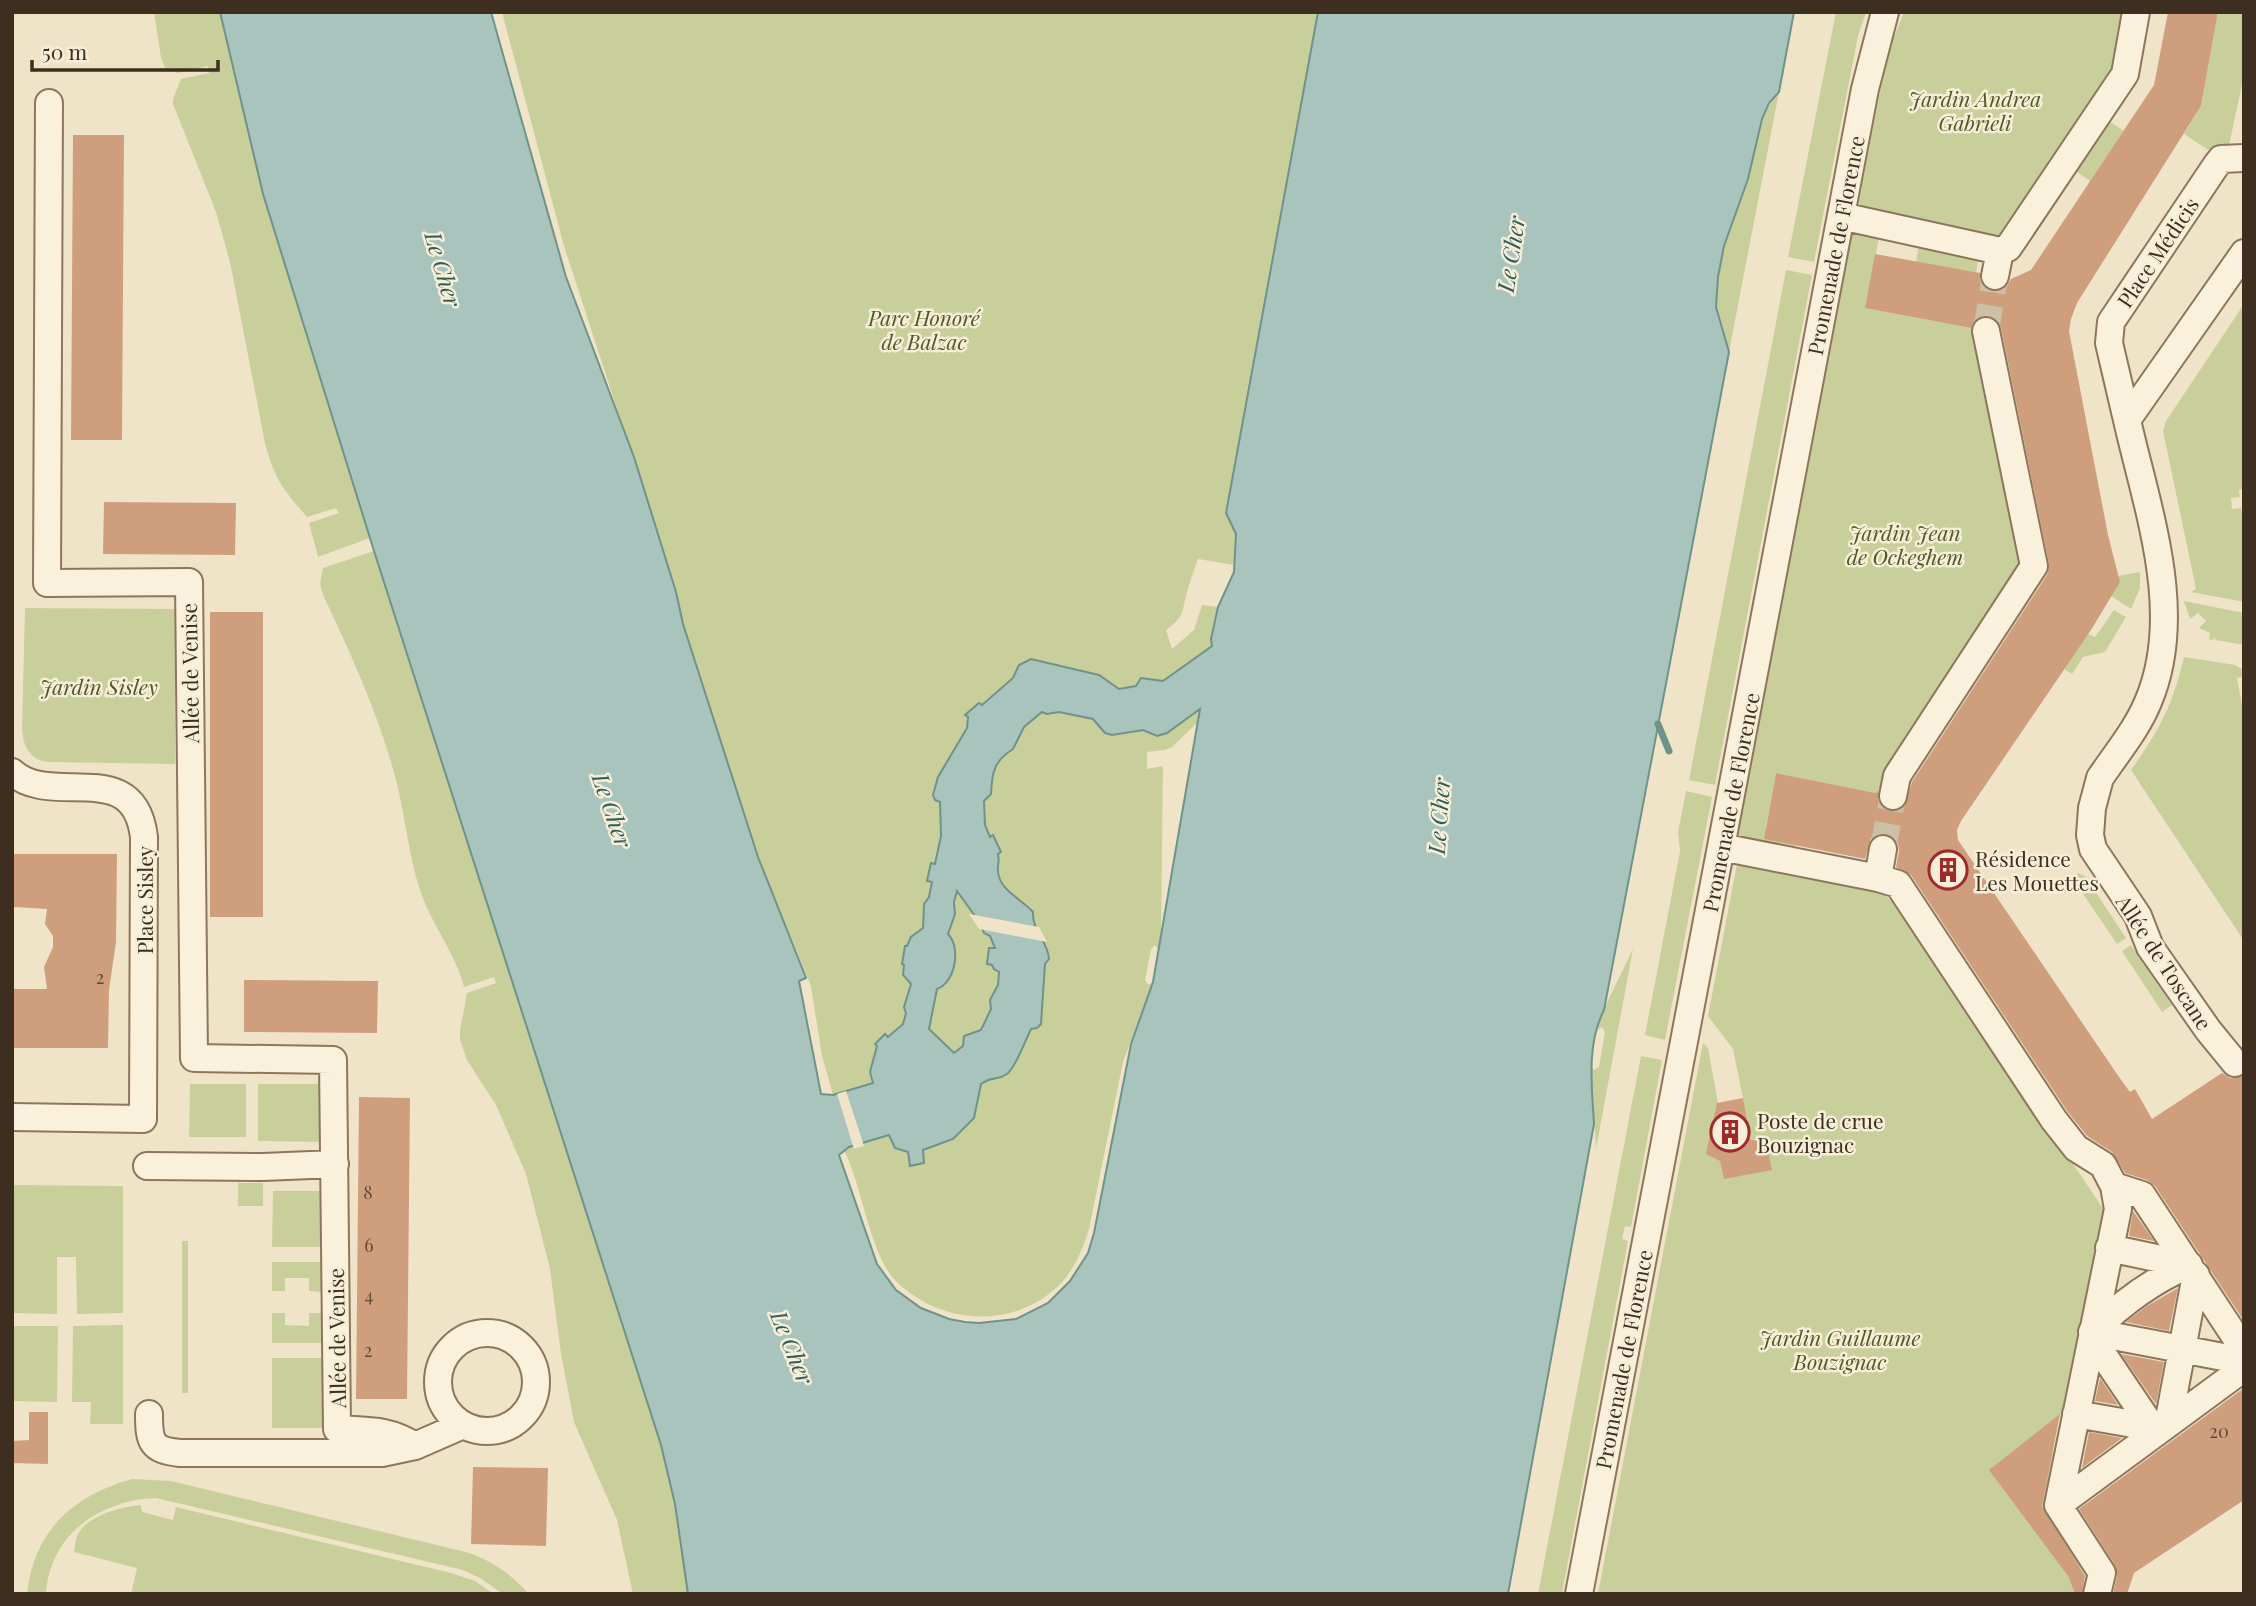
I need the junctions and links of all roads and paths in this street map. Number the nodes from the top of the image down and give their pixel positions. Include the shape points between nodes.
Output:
1 (1885, 12) edge
2 (2136, 12) edge
3 (49, 103) dead end
4 (2244, 158) edge
5 (1841, 216) junction
6 (2244, 253) edge
7 (1986, 331) tunnel mouth
8 (2127, 420) junction
9 (15, 774) edge
10 (1894, 796) tunnel mouth
11 (1721, 847) junction
12 (1883, 849) tunnel mouth
13 (1878, 877) junction
14 (2235, 1063) dead end
15 (12, 1117) edge
16 (335, 1164) junction
17 (147, 1166) dead end
18 (2114, 1186) junction
19 (2109, 1248) junction
20 (2193, 1270) junction
21 (2092, 1332) junction
22 (2182, 1349) junction
23 (2244, 1350) edge
24 (2244, 1361) edge
25 (2244, 1368) edge
26 (149, 1414) dead end
27 (2076, 1414) junction
28 (463, 1425) dead end
29 (2158, 1428) junction
30 (415, 1446) junction
31 (2058, 1505) junction
32 (1579, 1594) edge
33 (2097, 1594) edge

1 - 5 street, Promenade de Florence
2 - 5 street via 2124,74 1998,264
3 - 16 street, Allée de Venise via 47,583 189,582 194,1058 332,1059
4 - 8 street, Place Médicis via 2221,159 2111,322 2109,343
5 - 11 street, Promenade de Florence
6 - 8 street
7 - 10 street via 2034,566 1897,776
8 - 14 street, Allée de Toscane via 2160,566 2165,626 2148,702 2094,792 2092,849 2138,916 2150,947
9 - 15 street, Place Sisley via 40,785 109,790 131,803 140,818 145,837 143,1119
11 - 13 street
11 - 32 street, Promenade de Florence
12 - 13 street
13 - 18 street via 1898,884 2054,1120 2076,1148 2103,1165
16 - 17 street
16 - 30 street, Allée de Venise via 337,1429 385,1432
18 - 19 street via 2118,1209
18 - 20 street via 2142,1195
19 - 20 street
19 - 21 street
20 - 21 street via 2170,1272
20 - 22 street
20 - 23 street
21 - 22 street
21 - 27 street
21 - 29 street via 2102,1353
22 - 24 street
22 - 29 street
25 - 29 street
26 - 30 street via 150,1439 167,1451 382,1453
27 - 29 street
27 - 31 street
28 - 30 street
29 - 31 street
31 - 33 street via 2102,1573

